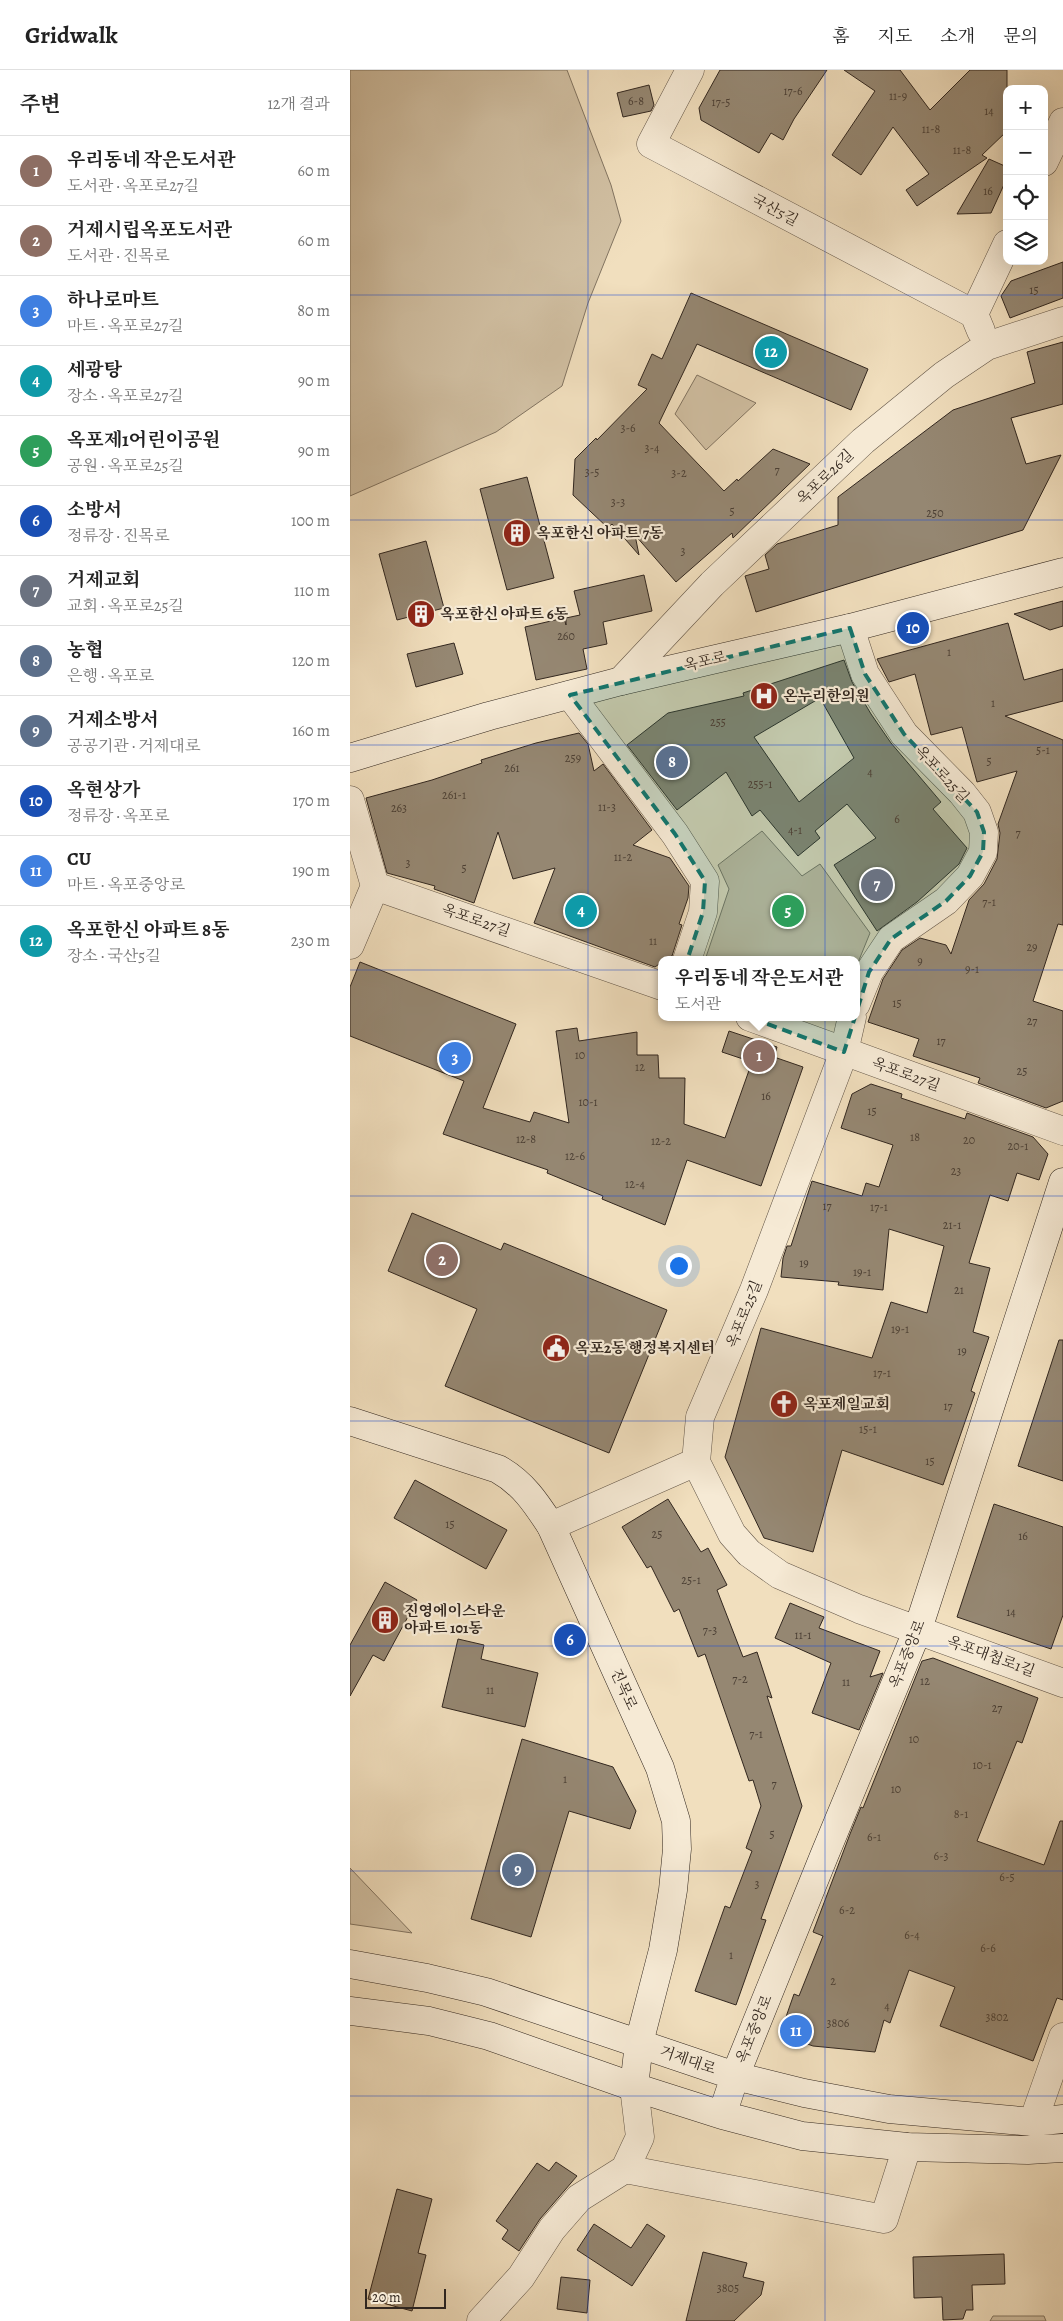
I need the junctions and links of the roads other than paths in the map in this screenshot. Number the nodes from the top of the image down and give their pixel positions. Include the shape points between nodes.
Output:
1 (690, 70) edge
2 (1063, 122) edge
3 (1048, 154) edge
4 (1003, 252) edge
5 (974, 314) junction
6 (1063, 321) edge
7 (986, 346) junction
8 (1063, 572) edge
9 (850, 628) junction
10 (621, 681) junction
11 (570, 695) junction
12 (350, 758) edge
13 (350, 800) edge
14 (375, 886) junction
15 (350, 944) edge
16 (688, 956) edge
17 (658, 985) edge
18 (860, 994) edge
19 (761, 1021) edge
20 (851, 1021) edge
21 (844, 1052) junction
22 (1063, 1131) edge
23 (1063, 1182) edge
24 (350, 1421) edge
25 (696, 1462) junction
26 (551, 1526) junction
27 (918, 1629) junction
28 (1063, 1683) edge
29 (350, 1964) edge
30 (350, 2011) edge
31 (1063, 2037) edge
32 (639, 2043) junction
33 (735, 2076) junction
34 (634, 2087) junction
35 (722, 2115) junction
36 (1063, 2119) edge
37 (1033, 2122) junction
38 (907, 2147) junction
39 (1063, 2148) edge
40 (625, 2169) junction
41 (481, 2321) edge

1 - 5 street, 국산5길 via 651,144
2 - 3 street
4 - 5 street
5 - 7 street
6 - 7 street, 옥포로26길
7 - 10 street, 옥포로26길 via 944,375 863,441 712,584
8 - 9 street, 옥포로
9 - 10 street, 옥포로
9 - 18 street, 옥포로25길 via 865,674 904,734 967,799 977,812 984,832 983,852 970,876 946,901 891,938 869,972
10 - 11 street, 옥포로
11 - 12 street, 옥포로
11 - 16 street via 675,834 705,881 703,912
13 - 14 street
14 - 15 street
14 - 17 street, 옥포로27길
19 - 21 street, 옥포로27길
20 - 21 street, 옥포로25길
21 - 22 street, 옥포로27길
21 - 25 street, 옥포로25길 via 754,1290 700,1417
23 - 27 street, 옥포중앙로
24 - 26 street, 진목로 via 498,1469 530,1494
25 - 26 street
25 - 27 street, 옥포대첩로1길 via 732,1534 749,1553 780,1575 859,1609
26 - 32 street, 진목로 via 660,1768 676,1820 673,1890 663,1950
27 - 28 street, 옥포대첩로1길
27 - 33 street, 옥포중앙로
29 - 32 street, 거제대로 via 486,1992
30 - 34 street via 429,2022 489,2036
31 - 37 street
32 - 33 street, 거제대로
32 - 34 street, 진목로
33 - 35 street, 옥포중앙로
33 - 37 street, 거제대로 via 889,2109
34 - 35 street
34 - 40 street, 진목로 via 640,2137
35 - 38 street via 802,2136
36 - 37 street, 거제대로
38 - 39 street
38 - 40 street via 884,2218
40 - 41 street via 579,2198 552,2229 521,2277

